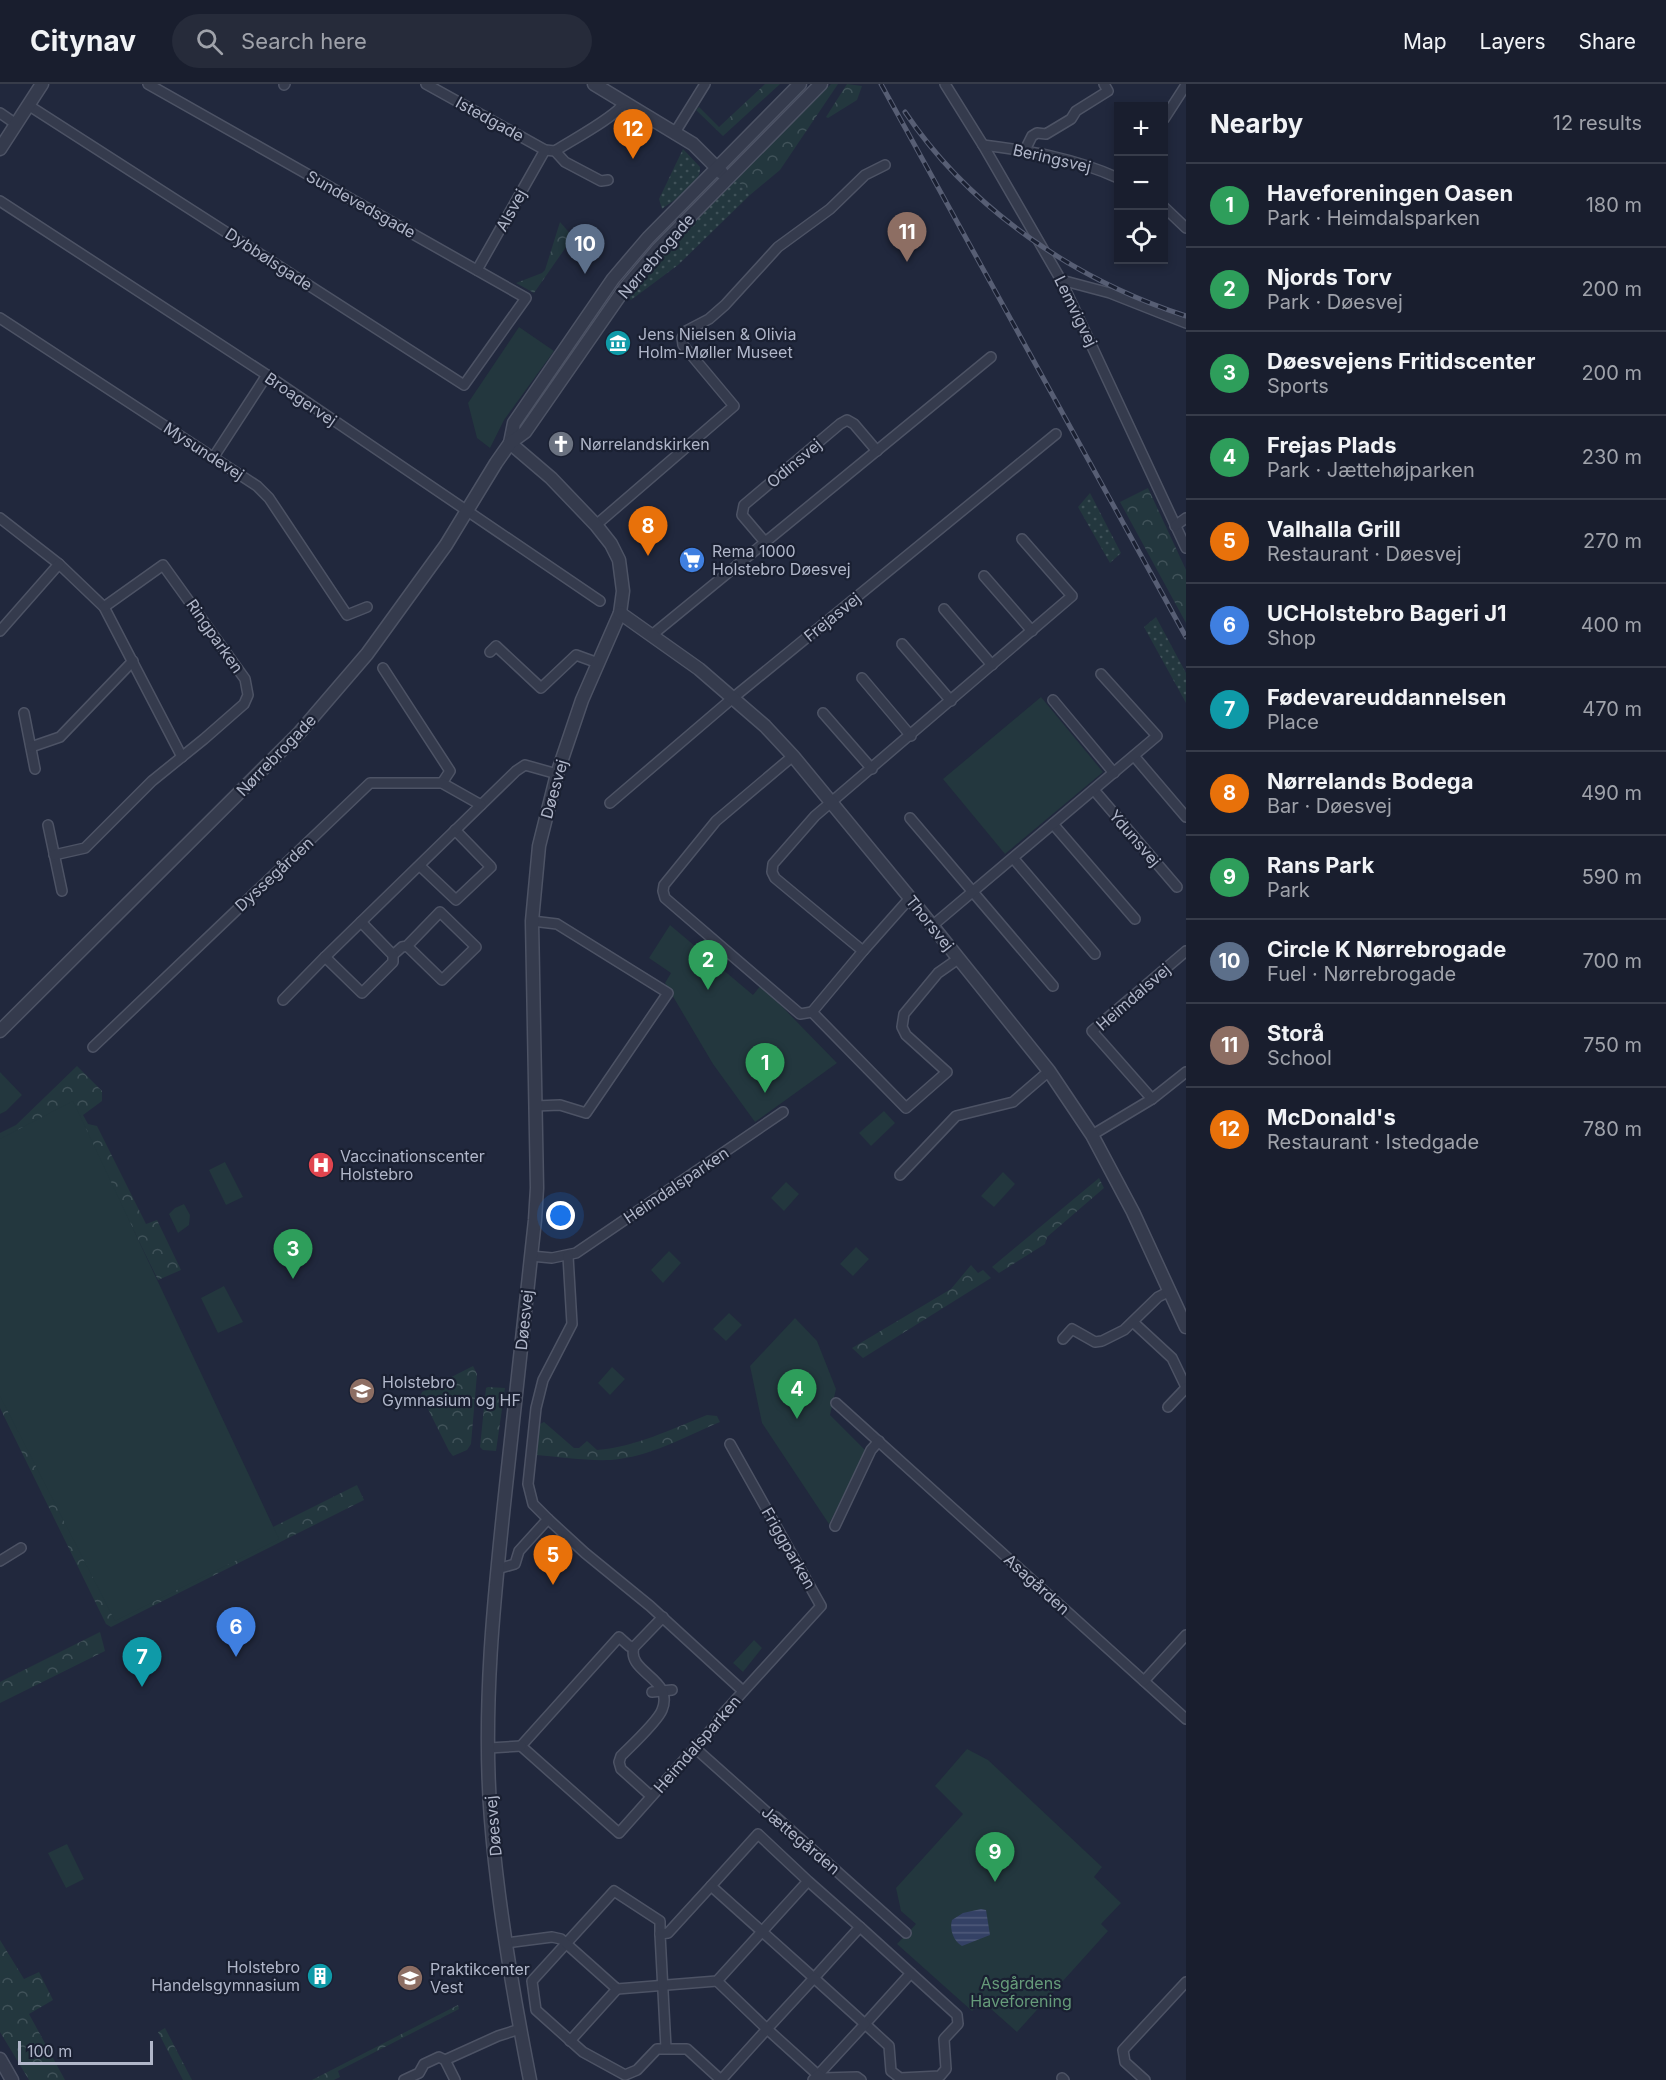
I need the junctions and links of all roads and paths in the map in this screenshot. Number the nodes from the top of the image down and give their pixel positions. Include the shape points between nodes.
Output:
1 (42, 84) edge
2 (148, 84) edge
3 (426, 84) edge
4 (594, 84) edge
5 (705, 84) edge
6 (800, 84) edge
7 (821, 84) edge
8 (945, 84) edge
9 (1104, 84) edge
10 (1186, 85) edge
11 (624, 103) junction
12 (28, 105) junction
13 (0, 113) edge
14 (1168, 113) edge
15 (16, 124) junction
16 (674, 134) junction
17 (983, 145) junction
18 (0, 148) edge
19 (550, 150) junction
20 (1025, 150) junction
21 (885, 165) dead end
22 (717, 167) junction
23 (1114, 176) edge
24 (727, 178) junction
25 (608, 180) dead end
26 (0, 201) edge
27 (1167, 210) edge
28 (1186, 228) edge
29 (477, 270) junction
30 (1061, 280) junction
31 (0, 318) edge
32 (1186, 324) edge
33 (495, 342) joint
34 (991, 357) dead end
35 (267, 375) junction
36 (1056, 434) dead end
37 (510, 443) junction
38 (877, 451) junction
39 (213, 458) junction
40 (466, 511) junction
41 (0, 518) edge
42 (1186, 518) edge
43 (596, 525) junction
44 (1175, 526) junction
45 (1022, 539) dead end
46 (765, 542) junction
47 (1186, 548) edge
48 (59, 564) junction
49 (984, 576) dead end
50 (600, 600) dead end
51 (104, 607) junction
52 (367, 607) dead end
53 (944, 609) dead end
54 (620, 613) junction
55 (0, 631) edge
56 (1032, 631) junction
57 (652, 635) junction
58 (902, 644) dead end
59 (490, 652) dead end
60 (133, 661) junction
61 (598, 663) junction
62 (992, 665) junction
63 (383, 668) dead end
64 (1101, 674) dead end
65 (861, 678) dead end
66 (734, 698) junction
67 (1053, 700) dead end
68 (951, 701) junction
69 (24, 713) dead end
70 (824, 713) dead end
71 (911, 736) junction
72 (31, 747) junction
73 (793, 756) junction
74 (1134, 756) junction
75 (182, 757) junction
76 (35, 769) dead end
77 (872, 769) junction
78 (1113, 773) junction
79 (557, 774) junction
80 (442, 783) junction
81 (1094, 790) junction
82 (610, 803) dead end
83 (831, 804) junction
84 (481, 805) junction
85 (1186, 817) edge
86 (910, 818) dead end
87 (1053, 824) junction
88 (48, 825) dead end
89 (455, 830) junction
90 (54, 855) junction
91 (1013, 858) junction
92 (420, 866) junction
93 (1177, 886) dead end
94 (62, 891) dead end
95 (973, 892) junction
96 (910, 898) junction
97 (456, 900) junction
98 (440, 912) junction
99 (1134, 919) dead end
100 (532, 921) junction
101 (361, 922) junction
102 (932, 926) junction
103 (407, 946) junction
104 (863, 951) junction
105 (1186, 951) edge
106 (1095, 954) dead end
107 (393, 955) junction
108 (325, 957) junction
109 (958, 959) junction
110 (1053, 986) dead end
111 (284, 1000) dead end
112 (812, 1012) junction
113 (0, 1031) edge
114 (93, 1047) dead end
115 (1049, 1071) junction
116 (1186, 1072) edge
117 (1152, 1099) junction
118 (535, 1106) junction
119 (783, 1112) dead end
120 (1092, 1136) junction
121 (900, 1175) dead end
122 (531, 1256) junction
123 (568, 1256) junction
124 (1170, 1291) junction
125 (1133, 1322) junction
126 (1186, 1327) edge
127 (1063, 1339) dead end
128 (1186, 1387) edge
129 (836, 1403) dead end
130 (1168, 1407) dead end
131 (879, 1441) junction
132 (730, 1444) dead end
133 (548, 1519) junction
134 (835, 1526) dead end
135 (21, 1548) dead end
136 (0, 1561) edge
137 (497, 1569) junction
138 (663, 1617) junction
139 (1186, 1635) edge
140 (787, 1645) joint
141 (634, 1647) junction
142 (1144, 1681) junction
143 (667, 1691) junction
144 (743, 1691) junction
145 (652, 1692) dead end
146 (1186, 1719) edge
147 (521, 1746) junction
148 (489, 1748) junction
149 (695, 1748) junction
150 (651, 1796) junction
151 (808, 1881) junction
152 (711, 1886) junction
153 (860, 1927) junction
154 (762, 1932) junction
155 (906, 1933) dead end
156 (660, 1934) junction
157 (506, 1943) junction
158 (567, 1943) junction
159 (911, 1973) junction
160 (814, 1978) junction
161 (717, 1981) junction
162 (1186, 1982) edge
163 (662, 1984) junction
164 (617, 1989) junction
165 (865, 2024) junction
166 (520, 2029) junction
167 (767, 2029) junction
168 (570, 2041) junction
169 (666, 2048) junction
170 (0, 2059) edge
171 (445, 2060) junction
172 (815, 2078) edge
173 (10, 2079) edge
174 (404, 2080) edge
175 (455, 2080) edge
176 (530, 2080) edge
177 (721, 2080) edge
178 (861, 2080) edge
179 (1145, 2080) edge

1 - 12 street
2 - 29 street, Sundevedsgade
3 - 19 street, Istedgade
4 - 11 street
5 - 16 street
6 - 22 street, Nørrebrogade
7 - 24 street, Nørrebrogade
8 - 17 street, Lemvigvej
9 - 20 street via 1108,91 1046,134 1032,136
10 - 14 street
11 - 16 street
11 - 19 street via 608,117
12 - 15 street
12 - 33 street, Dybbølsgade via 464,385
13 - 15 street
15 - 18 street
16 - 22 street via 693,144
17 - 20 street, Beringsvej
17 - 30 street, Lemvigvej
19 - 25 street, Istedgade via 601,181
19 - 29 street, Alsvej
20 - 23 street, Beringsvej via 1089,165
21 - 43 street via 866,175 830,209 778,248 709,319 686,331 683,345 734,406
22 - 24 street
22 - 37 street, Nørrebrogade via 613,279 514,423
24 - 37 street, Nørrebrogade via 625,288 525,432
26 - 35 street, Broagervej
27 - 28 street
29 - 33 street, Sundevedsgade via 526,298
30 - 32 street via 1110,293
30 - 44 street, Lemvigvej
31 - 39 street, Mysundevej
34 - 38 street
35 - 39 street
35 - 40 street, Broagervej
36 - 66 street, Frejasvej
37 - 40 street, Nørrebrogade
37 - 43 street, Døesvej
38 - 46 street
38 - 46 street, Odinsvej via 854,424 847,420 840,424 744,505 742,515
39 - 52 street, Mysundevej via 269,498 347,615
40 - 50 street, Broagervej
40 - 113 street, Nørrebrogade via 367,654 300,732
41 - 48 street
42 - 44 street
43 - 54 street, Døesvej via 619,560 623,591
44 - 47 street, Lemvigvej
45 - 56 street via 1072,596
46 - 57 street
48 - 51 street
48 - 55 street
49 - 56 street
51 - 60 street
51 - 75 street, Ringparken via 163,565 245,679 248,694 244,704
53 - 62 street
54 - 57 street, Thorsvej
54 - 61 street, Døesvej
56 - 62 street
57 - 66 street, Thorsvej
58 - 68 street
59 - 61 street via 496,646 541,688 576,655
60 - 72 street via 60,737
60 - 75 street
61 - 79 street, Døesvej
62 - 68 street
63 - 80 street via 450,771
64 - 74 street via 1157,736
65 - 71 street
66 - 73 street, Thorsvej
66 - 82 street, Frejasvej
67 - 78 street
68 - 71 street
69 - 72 street
70 - 77 street
71 - 77 street
72 - 76 street
73 - 83 street, Thorsvej
73 - 112 street via 716,821 663,891 665,898 800,1014
74 - 78 street
74 - 85 street
75 - 90 street, Ringparken via 152,781 85,848
77 - 83 street
78 - 81 street
79 - 84 street via 525,765
79 - 100 street, Døesvej via 539,846
80 - 84 street, Dyssegården
80 - 114 street, Dyssegården via 370,783
81 - 87 street
81 - 93 street, Ydunsvej
83 - 96 street, Thorsvej
83 - 104 street via 815,816 773,864 772,872
84 - 89 street
86 - 95 street
87 - 91 street
87 - 99 street
88 - 90 street
89 - 92 street
89 - 97 street via 490,867
90 - 94 street
91 - 95 street
91 - 106 street
92 - 97 street
92 - 101 street
95 - 102 street
95 - 110 street
96 - 102 street, Thorsvej
96 - 104 street
97 - 98 street
98 - 103 street
98 - 103 street via 476,947 442,980
100 - 118 street, Døesvej
100 - 118 street via 557,924 668,993 586,1113 560,1105
101 - 107 street
101 - 108 street
102 - 109 street, Thorsvej
103 - 107 street
104 - 112 street
105 - 117 street, Heimdalsvej via 1092,1031
107 - 108 street via 393,962 362,993
108 - 111 street
109 - 112 street via 938,973 904,1014 902,1027 906,1035 947,1072 906,1108
109 - 115 street, Thorsvej
115 - 120 street, Thorsvej
115 - 121 street via 1013,1102 956,1116
116 - 117 street
117 - 120 street
118 - 122 street, Døesvej via 537,1188
119 - 123 street, Heimdalsparken
120 - 124 street, Thorsvej
122 - 123 street, Heimdalsparken
122 - 137 street, Døesvej
123 - 133 street via 572,1324 543,1380 528,1484 532,1504
124 - 125 street
124 - 126 street, Thorsvej
125 - 127 street via 1102,1341 1095,1342 1072,1329
125 - 128 street via 1172,1358
128 - 130 street
129 - 131 street, Asagården
131 - 134 street
131 - 142 street, Asagården
132 - 140 street, Friggparken via 821,1606
133 - 137 street via 519,1551 515,1564
133 - 138 street, Heimdalsparken
135 - 136 street
137 - 148 street, Døesvej
138 - 141 street
138 - 144 street, Heimdalsparken
139 - 142 street
140 - 144 street, Heimdalsparken
141 - 143 street via 635,1662
141 - 147 street via 619,1637
142 - 146 street, Asagården
143 - 145 street
143 - 150 street, Heimdalsparken via 662,1712 619,1762 621,1769
144 - 149 street, Heimdalsparken
147 - 148 street
147 - 150 street, Heimdalsparken via 619,1833
148 - 157 street, Døesvej via 491,1820
149 - 150 street, Heimdalsparken
149 - 155 street, Jættegården
151 - 152 street via 758,1834
151 - 153 street
151 - 154 street
152 - 154 street
152 - 156 street via 668,1933
153 - 159 street
153 - 160 street
154 - 160 street
154 - 161 street
156 - 158 street via 660,1921 614,1891
156 - 163 street
157 - 158 street via 552,1937
157 - 166 street, Døesvej
158 - 164 street
158 - 168 street via 532,1981 536,2010
159 - 165 street
159 - 165 street via 957,2014 957,2024 944,2039 946,2069 940,2076 900,2078 891,2071 889,2046
160 - 165 street
160 - 167 street
161 - 163 street
161 - 167 street
162 - 179 street via 1124,2050 1125,2062
163 - 164 street
163 - 169 street
164 - 168 street
165 - 172 street
166 - 171 street
166 - 176 street, Døesvej
167 - 172 street
167 - 177 street
168 - 169 street via 625,2074 637,2070 657,2049
169 - 177 street via 687,2049
170 - 173 street
171 - 174 street via 439,2057 424,2064 419,2073
171 - 175 street
172 - 178 street

